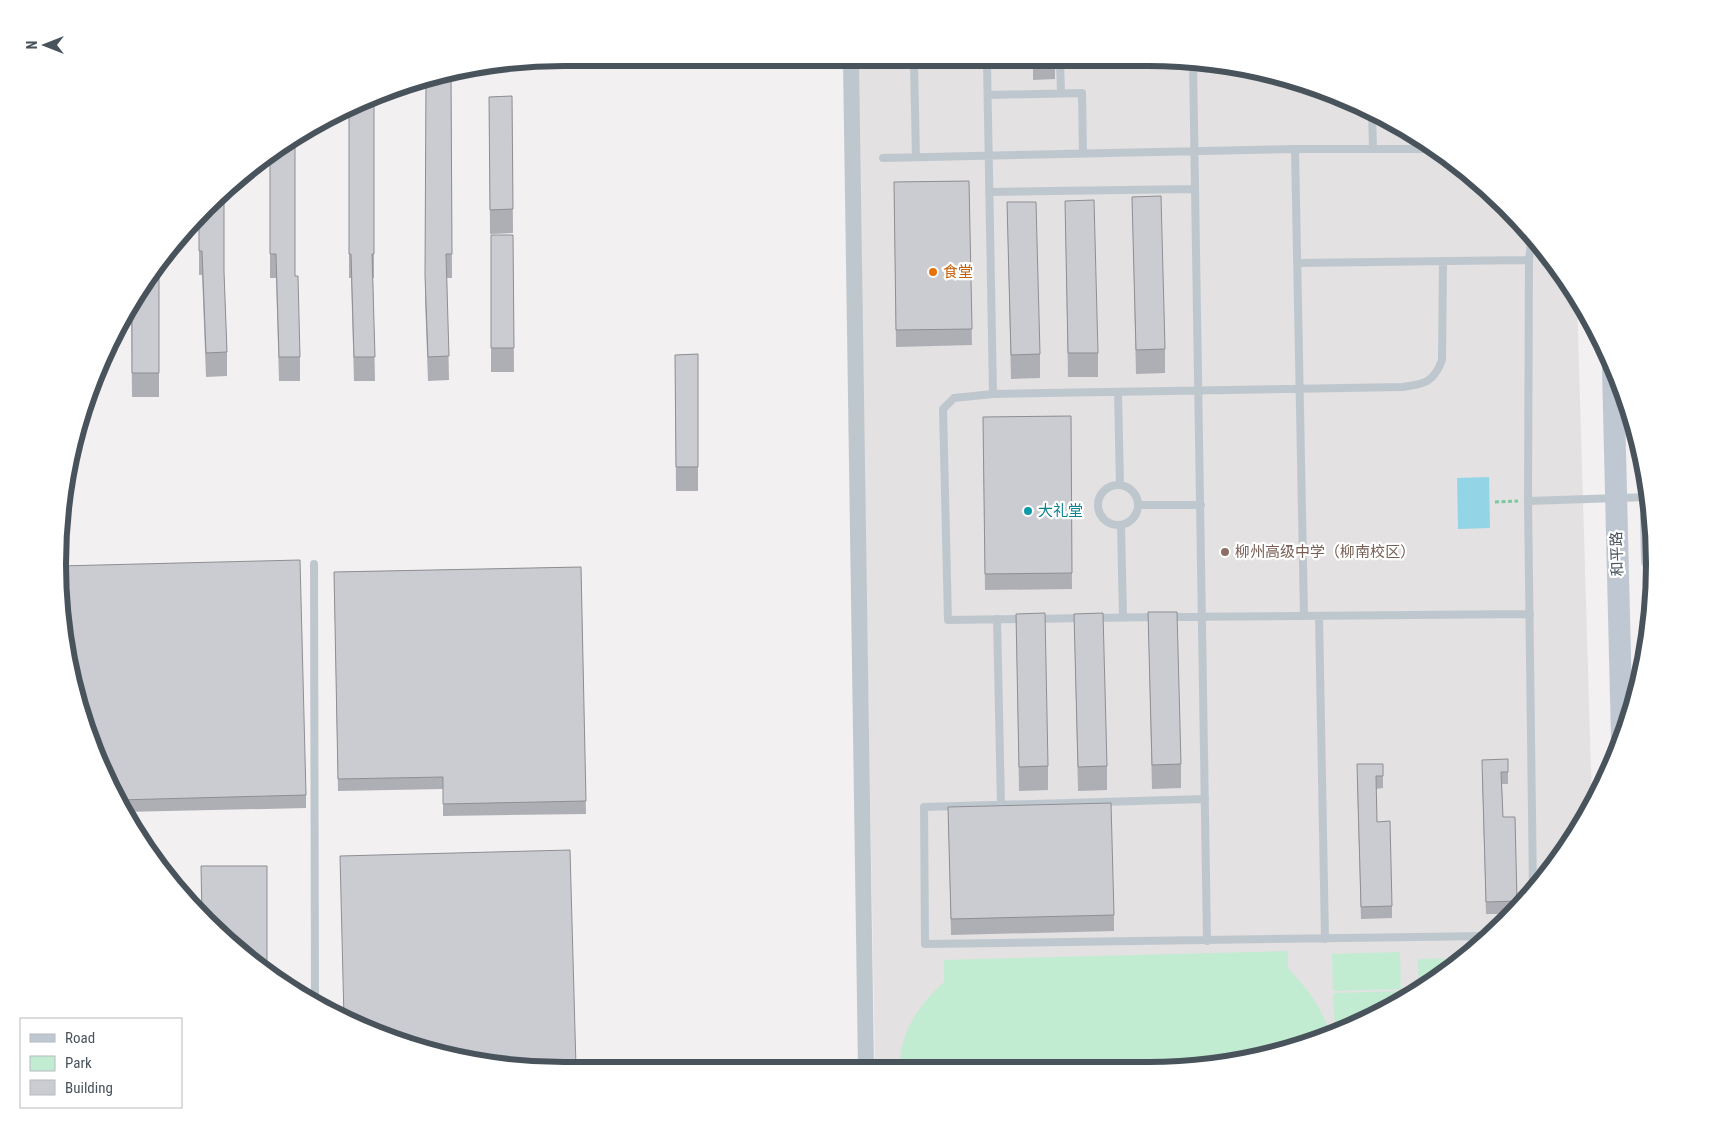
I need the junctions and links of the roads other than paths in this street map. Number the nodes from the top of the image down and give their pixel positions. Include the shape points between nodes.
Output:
1 (851, 66) edge
2 (914, 66) edge
3 (987, 66) edge
4 (1060, 66) edge
5 (1193, 69) edge
6 (1061, 93) junction
7 (988, 95) junction
8 (1372, 120) edge
9 (1422, 148) edge
10 (1373, 149) junction
11 (1295, 150) junction
12 (1194, 152) junction
13 (1083, 154) junction
14 (989, 156) junction
15 (916, 157) junction
16 (883, 158) dead end
17 (1195, 189) junction
18 (989, 192) junction
19 (1531, 246) edge
20 (1529, 260) junction
21 (1443, 261) junction
22 (1297, 263) junction
23 (1299, 389) junction
24 (1613, 389) edge
25 (1198, 390) junction
26 (1118, 392) junction
27 (993, 394) junction
28 (1120, 485) junction
29 (1641, 497) edge
30 (1616, 498) junction
31 (1528, 501) junction
32 (1139, 505) junction
33 (1200, 505) junction
34 (1121, 526) junction
35 (314, 564) dead end
36 (1530, 614) junction
37 (1304, 616) junction
38 (1320, 616) junction
39 (1202, 617) junction
40 (1123, 618) junction
41 (997, 619) junction
42 (1621, 716) edge
43 (1205, 799) junction
44 (1001, 804) junction
45 (1533, 879) edge
46 (1478, 936) edge
47 (1325, 939) junction
48 (1207, 941) junction
49 (314, 994) edge
50 (866, 1062) edge

1 - 50 street
2 - 15 lane
3 - 7 lane
4 - 6 lane
5 - 12 lane
6 - 7 lane
6 - 13 lane via 1082,93
7 - 14 lane
8 - 10 lane
9 - 10 lane
10 - 11 lane
11 - 12 lane
11 - 22 lane
12 - 13 lane
12 - 17 lane
13 - 14 lane
14 - 15 lane
14 - 18 lane
15 - 16 lane
17 - 18 lane
17 - 25 lane
18 - 27 lane
19 - 20 lane
20 - 21 lane
20 - 31 lane
21 - 22 lane
21 - 23 lane via 1443,344 1437,374 1418,385 1402,387
22 - 23 lane
23 - 25 lane
23 - 37 lane
24 - 30 main road, 和平路
25 - 26 lane
25 - 33 lane
26 - 27 lane
26 - 28 lane
27 - 41 lane via 954,398 943,409 948,620
28 - 32 lane via 1132,490
28 - 34 lane via 1107,488 1099,498 1098,512 1106,522
29 - 30 lane
30 - 31 lane
30 - 42 main road, 和平路
31 - 36 lane
32 - 33 lane
32 - 34 lane via 1132,521
33 - 39 lane
34 - 40 lane
35 - 49 lane
36 - 38 lane
36 - 45 lane
37 - 38 lane
37 - 39 lane
38 - 47 lane
39 - 40 lane
39 - 43 lane
40 - 41 lane
41 - 44 lane
43 - 44 lane
43 - 48 lane
44 - 48 lane via 924,807 925,944
46 - 47 lane
47 - 48 lane

